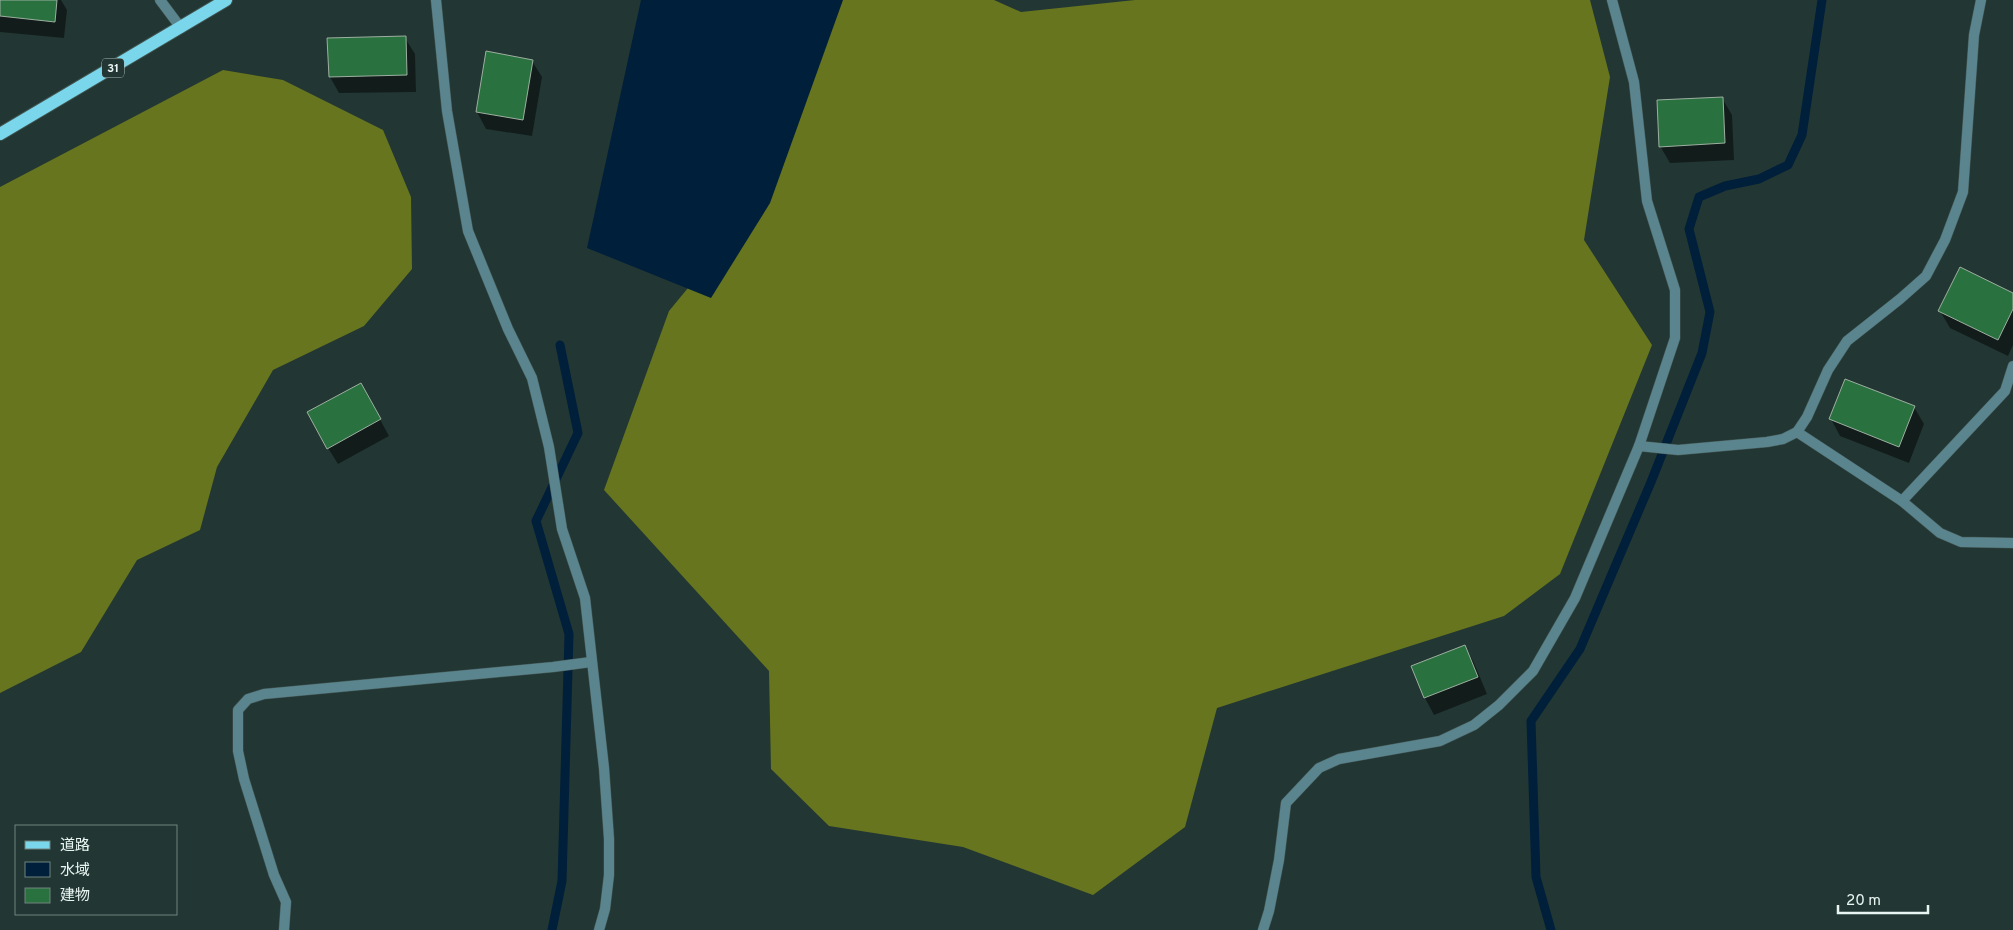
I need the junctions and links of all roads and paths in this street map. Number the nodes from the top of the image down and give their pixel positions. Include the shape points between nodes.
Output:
1 (160, 0) edge
2 (226, 0) edge
3 (436, 0) edge
4 (1612, 0) edge
5 (1981, 0) edge
6 (181, 28) junction
7 (0, 134) edge
8 (2013, 366) edge
9 (1797, 432) junction
10 (1639, 446) junction
11 (1902, 501) junction
12 (2013, 543) edge
13 (591, 662) junction
14 (284, 930) edge
15 (599, 930) edge
16 (1263, 930) edge

1 - 6 street
2 - 6 main road, 31
3 - 13 street via 447,111 468,231 532,378 549,446 562,529 586,598
4 - 10 street via 1634,82 1646,201 1675,290 1675,338
5 - 9 street via 1974,35 1963,192 1945,240 1926,276 1847,341 1828,370
6 - 7 main road, 31
8 - 11 street via 2005,391
9 - 10 street via 1767,442 1678,450
9 - 11 street
10 - 16 street via 1574,598 1533,671 1499,706 1474,725 1440,741 1340,759 1319,768 1286,803 1277,868
11 - 12 street via 1940,533 1961,542
13 - 14 street via 264,694 248,700 238,710 238,751 274,875 286,902
13 - 15 street via 609,838 609,875

